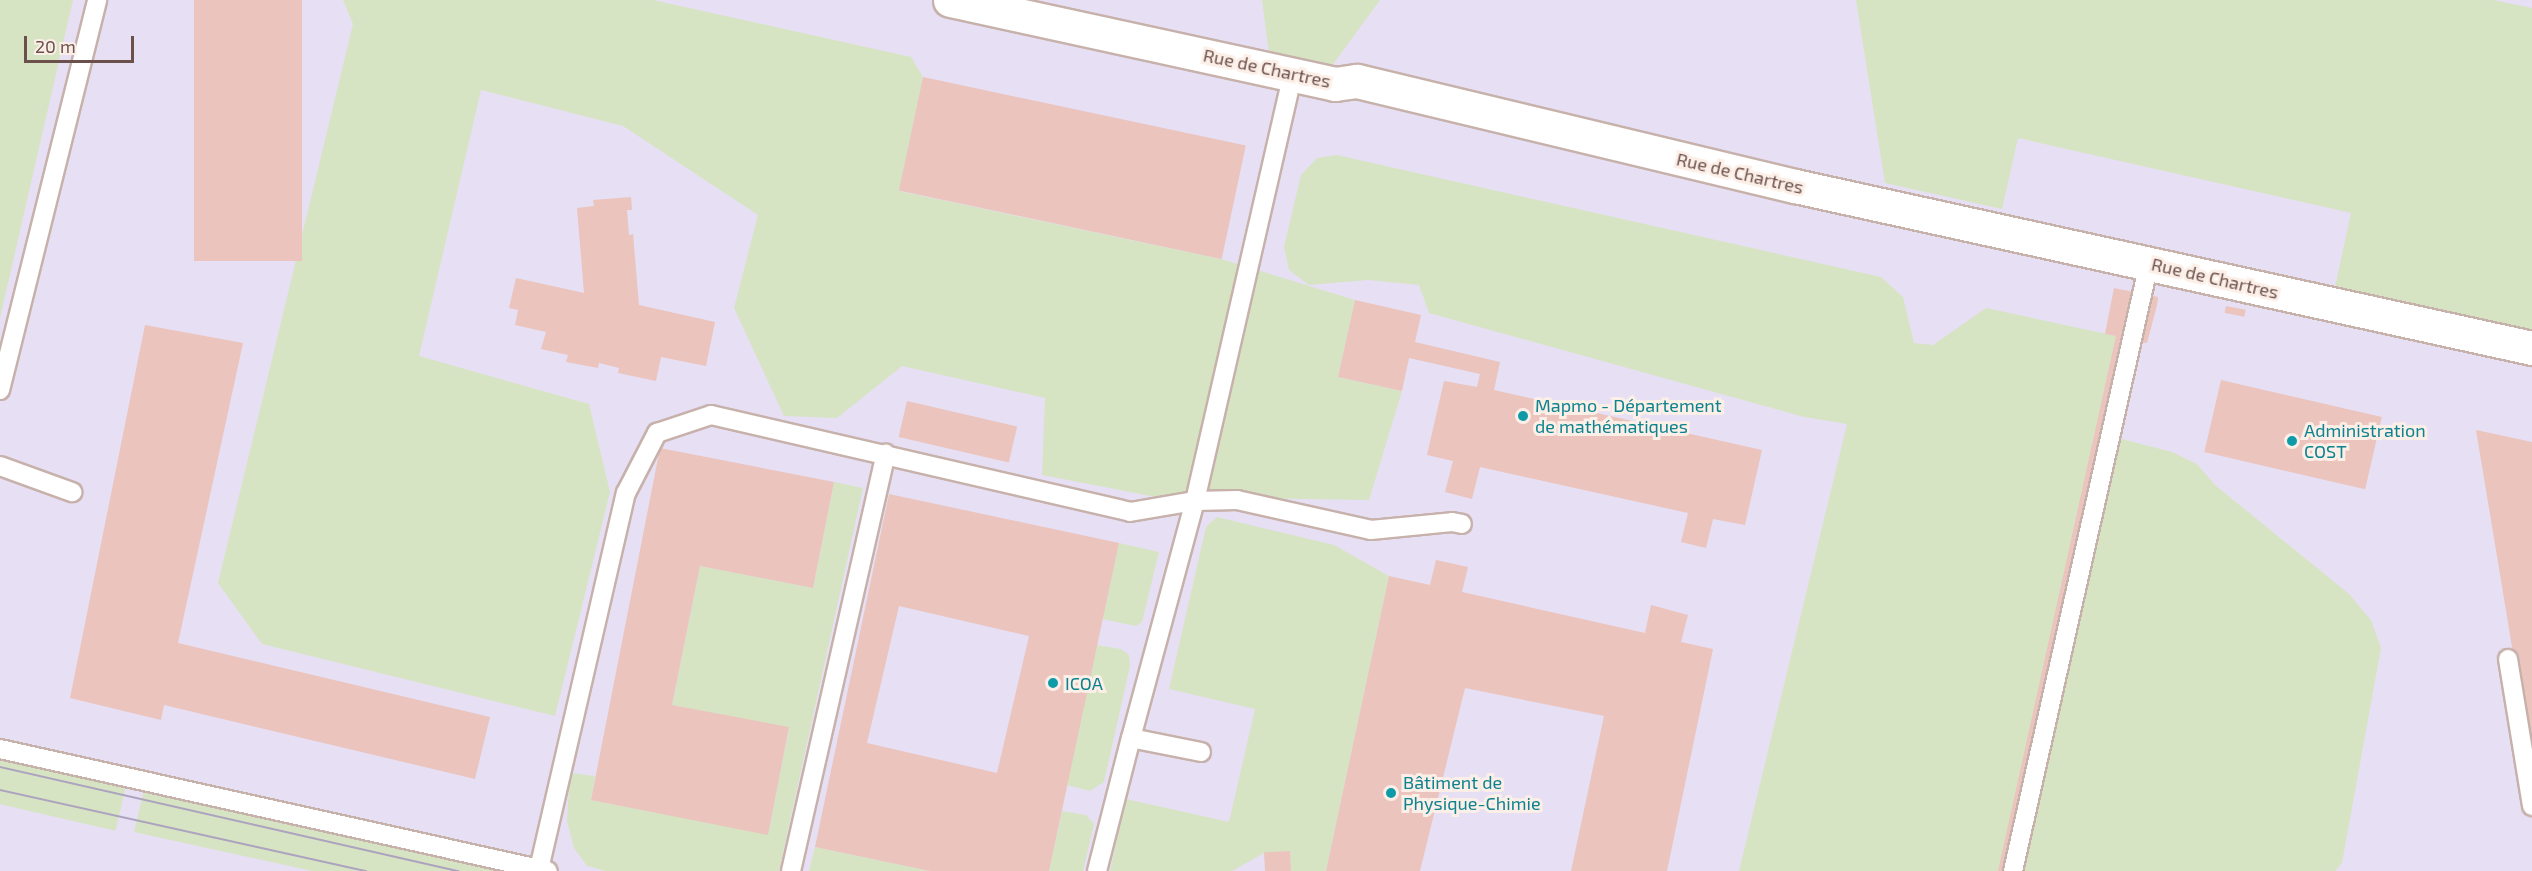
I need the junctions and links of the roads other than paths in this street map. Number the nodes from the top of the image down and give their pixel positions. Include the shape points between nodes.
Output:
1 (97, 0) edge
2 (950, 0) edge
3 (1289, 92) dead end
4 (2149, 263) junction
5 (2532, 348) edge
6 (0, 390) edge
7 (886, 454) junction
8 (0, 466) edge
9 (72, 492) dead end
10 (1195, 501) junction
11 (1462, 524) dead end
12 (2508, 659) dead end
13 (1131, 738) junction
14 (0, 750) edge
15 (1201, 752) dead end
16 (2532, 806) edge
17 (544, 870) edge
18 (791, 871) edge
19 (1098, 871) edge
20 (2013, 871) edge

1 - 6 lane
2 - 4 street, Rue de Chartres via 1335,84 1357,81 1795,186
3 - 10 lane
4 - 5 street, Rue de Chartres
4 - 20 lane
7 - 10 lane via 1130,512
7 - 17 lane via 711,415 657,433 626,493
7 - 18 lane
8 - 9 lane
10 - 11 lane via 1237,500 1371,530
10 - 13 lane
12 - 16 lane
13 - 15 lane
13 - 19 lane
14 - 17 lane

